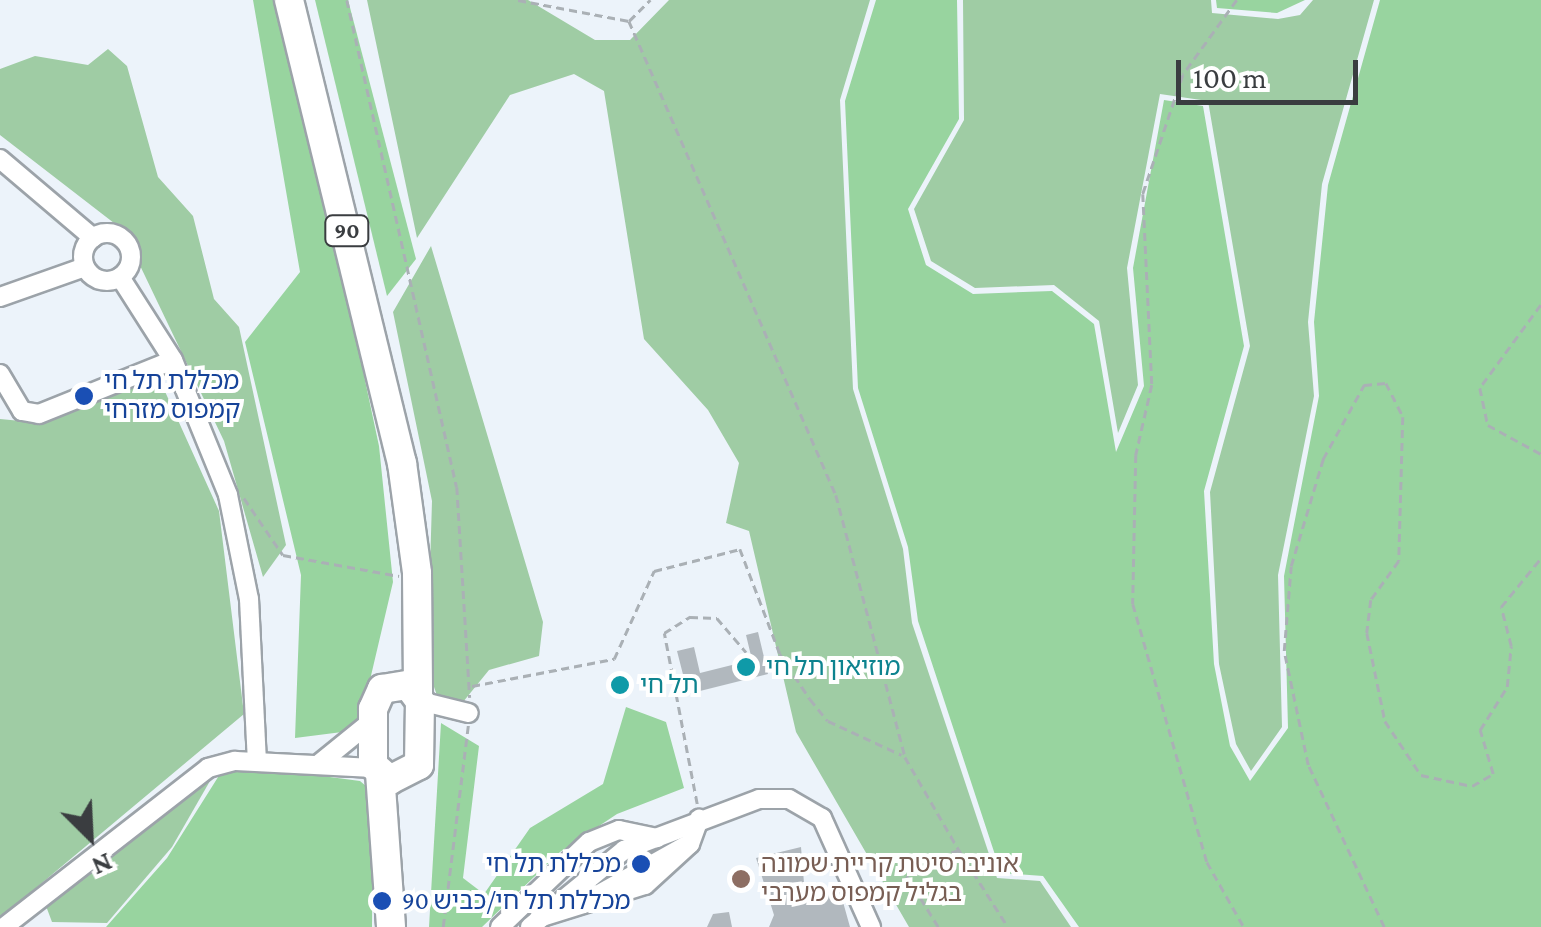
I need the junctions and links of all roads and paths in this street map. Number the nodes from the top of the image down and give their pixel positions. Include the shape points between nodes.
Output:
1 (290, 0) edge
2 (347, 0) edge
3 (518, 0) edge
4 (650, 0) edge
5 (1238, 0) edge
6 (629, 22) junction
7 (0, 159) edge
8 (93, 238) junction
9 (85, 267) junction
10 (120, 277) junction
11 (0, 297) edge
12 (1541, 305) edge
13 (173, 360) junction
14 (0, 374) edge
15 (1541, 454) edge
16 (402, 463) junction
17 (228, 495) junction
18 (1541, 558) edge
19 (404, 576) junction
20 (746, 652) dead end
21 (382, 689) junction
22 (419, 698) junction
23 (469, 713) joint
24 (373, 720) junction
25 (905, 757) junction
26 (257, 761) junction
27 (320, 764) junction
28 (377, 770) junction
29 (412, 775) junction
30 (699, 819) junction
31 (657, 838) junction
32 (959, 850) junction
33 (533, 923) edge
34 (4, 927) edge
35 (390, 927) edge
36 (402, 927) edge
37 (443, 927) edge
38 (500, 927) edge
39 (870, 927) edge
40 (938, 927) edge
41 (1008, 927) edge
42 (1244, 927) edge
43 (1384, 927) edge

1 - 16 highway, 90
2 - 25 path via 457,488 471,687 614,659 654,571 740,549 780,654 810,699 828,721
3 - 6 path
4 - 6 path
5 - 42 path via 1183,75 1144,194 1152,385 1136,455 1133,604 1208,862
6 - 25 path via 836,495
7 - 8 street
8 - 9 street
8 - 10 street via 113,234 129,246
9 - 10 street via 100,280
9 - 11 street
10 - 13 street
12 - 15 path via 1480,388 1488,425
13 - 14 street via 38,414 22,411
13 - 17 street
16 - 19 highway, 90
16 - 22 highway, 90 via 417,572
17 - 19 path via 253,499 283,555
17 - 26 street via 249,599
18 - 43 path via 1501,607 1508,687 1480,730 1493,774 1472,786 1422,775 1385,721 1367,634 1371,600 1399,561 1403,417 1386,383 1364,386 1323,460 1291,566 1284,651 1308,765
19 - 21 highway, 90 via 397,655
20 - 30 path via 717,618 690,618 664,633
21 - 22 highway via 400,684
21 - 24 highway, 90
22 - 23 street
22 - 29 highway, 90
23 - 37 path via 463,825
24 - 27 street
24 - 28 highway, 90
25 - 32 path
26 - 27 street
26 - 34 street via 193,776
27 - 28 street
28 - 29 highway
28 - 35 highway, 90 via 390,814
29 - 36 highway, 90 via 399,832
30 - 31 street
30 - 33 street via 690,844 645,884
30 - 39 street via 758,799 804,801 842,854
31 - 33 street via 624,850
31 - 38 street via 619,830 589,842
32 - 40 path via 902,869
32 - 41 path

